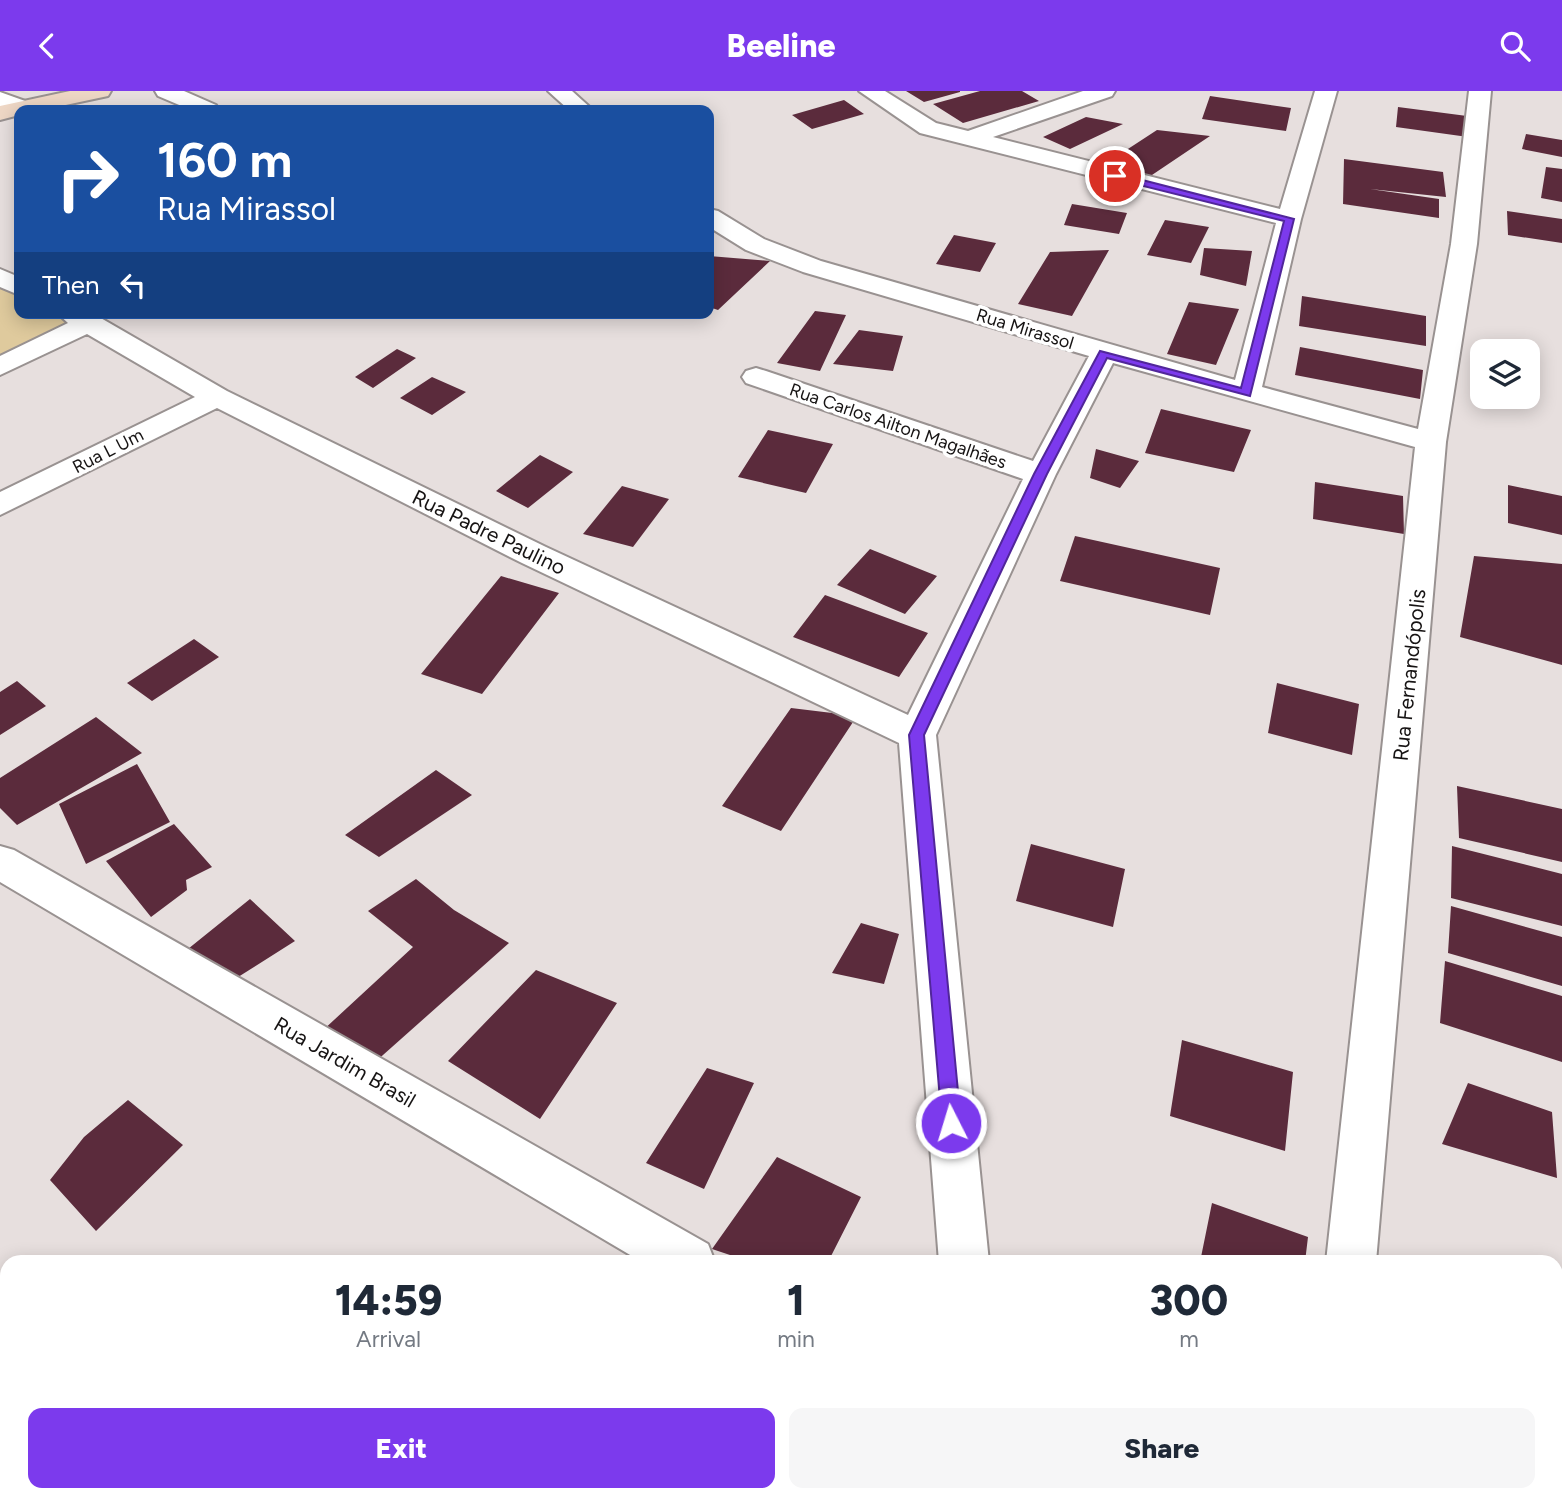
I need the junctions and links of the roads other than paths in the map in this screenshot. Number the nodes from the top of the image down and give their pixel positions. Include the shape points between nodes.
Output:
1 (100, 91) edge
2 (166, 91) edge
3 (559, 91) edge
4 (870, 91) edge
5 (1104, 91) edge
6 (1326, 91) edge
7 (1480, 91) edge
8 (197, 105) edge
9 (576, 105) edge
10 (7, 106) edge
11 (967, 139) junction
12 (1289, 219) junction
13 (714, 224) edge
14 (78, 319) edge
15 (82, 319) edge
16 (1104, 353) junction
17 (0, 367) edge
18 (756, 377) dead end
19 (1246, 393) junction
20 (217, 397) junction
21 (1431, 442) junction
22 (1041, 474) junction
23 (0, 505) edge
24 (916, 735) junction
25 (0, 862) edge
26 (678, 1255) edge
27 (963, 1255) edge
28 (1352, 1255) edge

1 - 10 street
2 - 8 street
3 - 9 street
4 - 11 street via 928,128
5 - 11 street
6 - 12 street
7 - 21 street, Rua Fernandópolis via 1464,244
11 - 12 street
12 - 19 street
13 - 16 street, Rua Mirassol via 773,251
14 - 17 street
15 - 20 street, Rua Padre Paulino
16 - 19 street, Rua Mirassol
16 - 22 street
18 - 22 street, Rua Carlos Ailton Magalhães
19 - 21 street, Rua Mirassol
20 - 23 street, Rua L Um
20 - 24 street, Rua Padre Paulino via 534,555
21 - 28 street, Rua Fernandópolis
22 - 24 street
24 - 27 street
25 - 26 street, Rua Jardim Brasil

